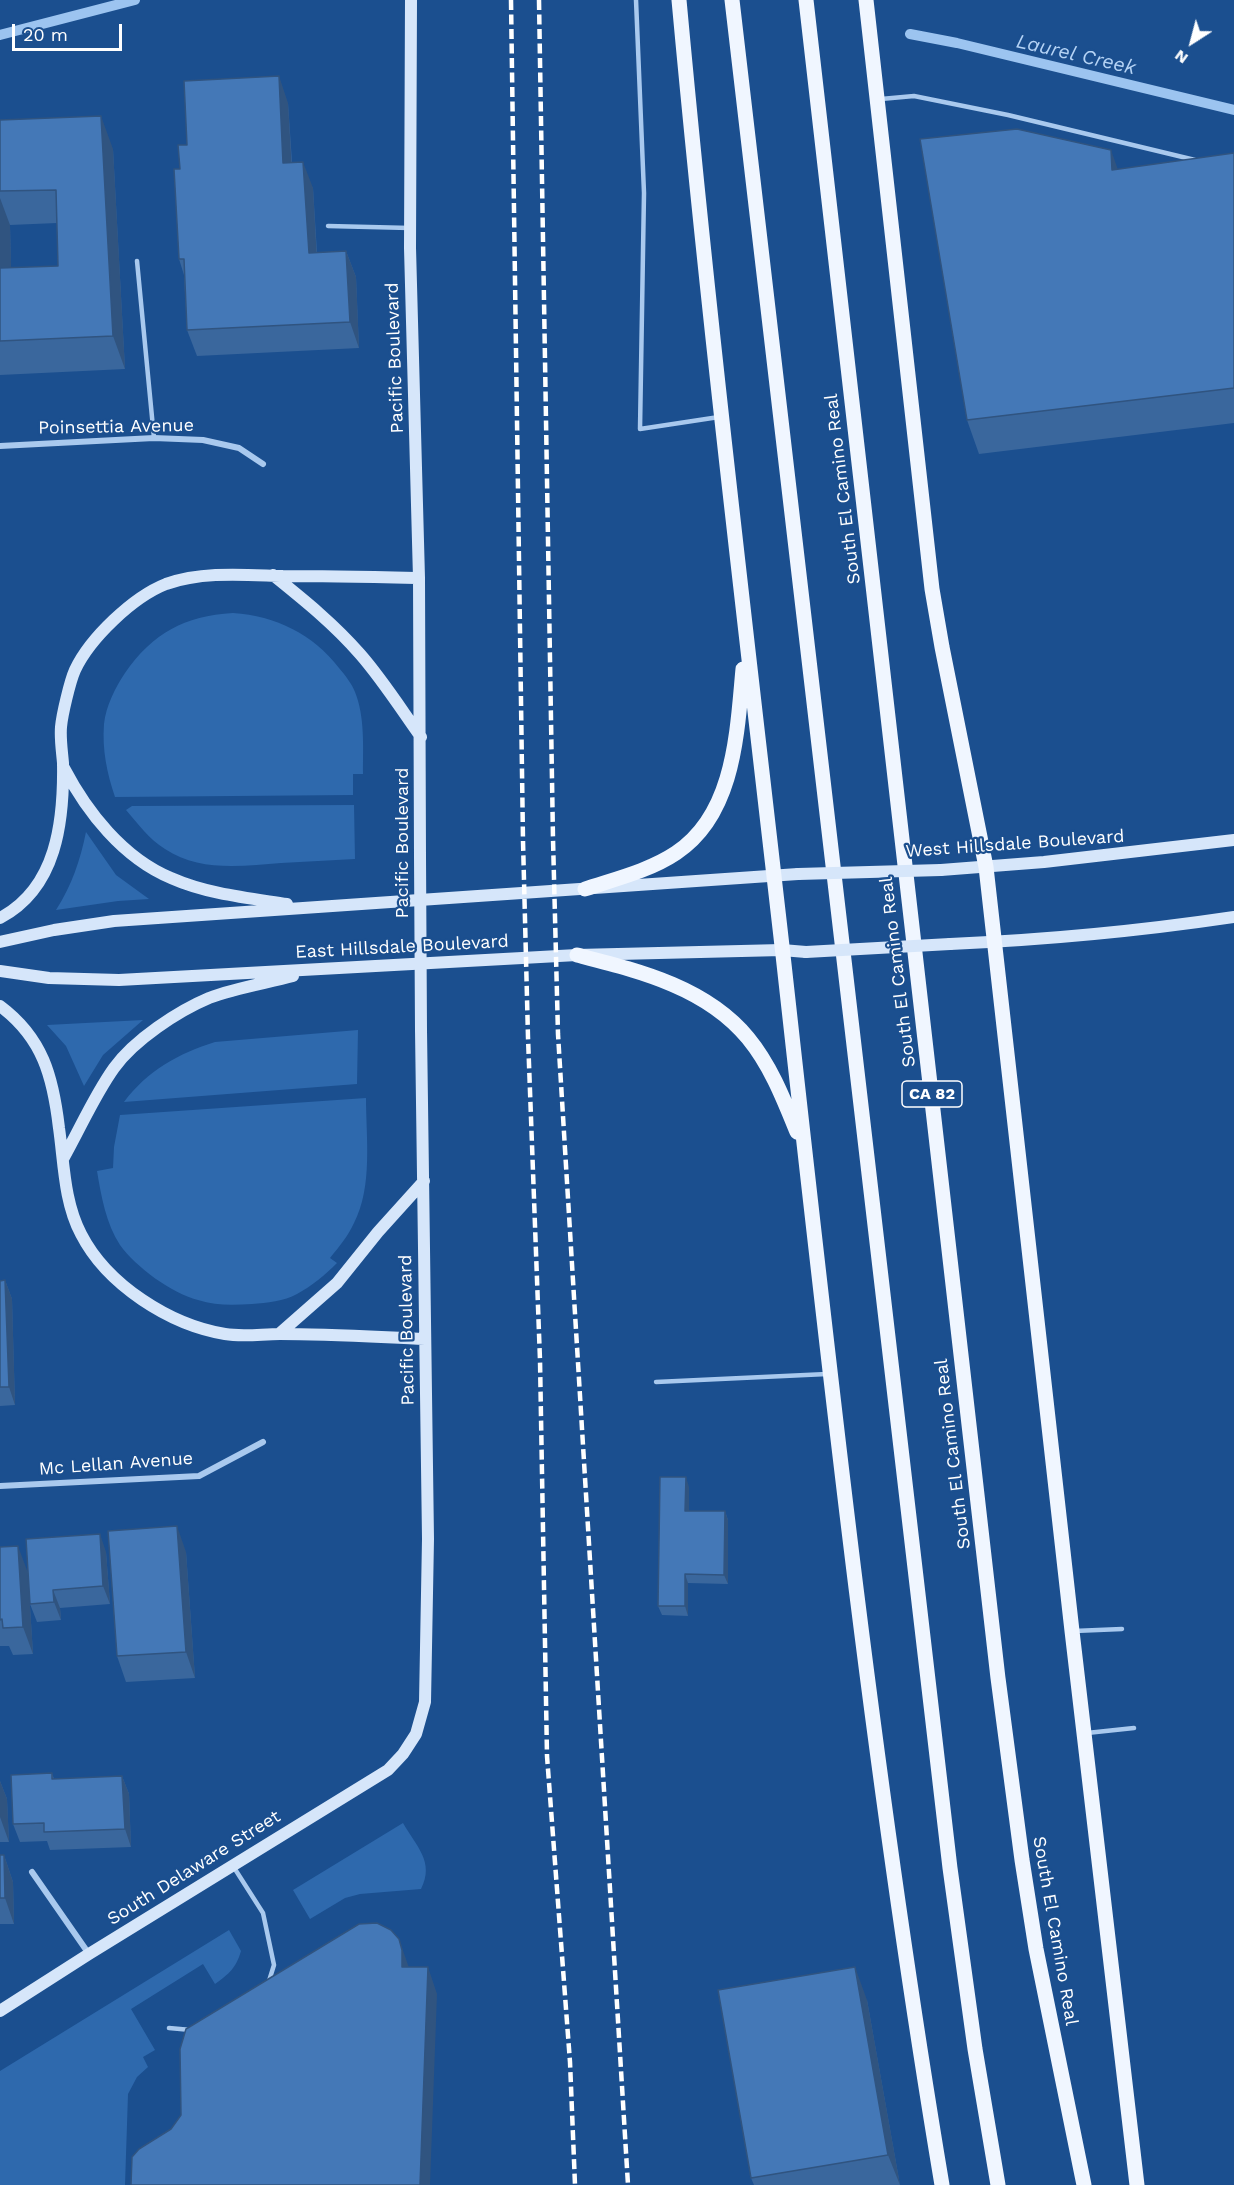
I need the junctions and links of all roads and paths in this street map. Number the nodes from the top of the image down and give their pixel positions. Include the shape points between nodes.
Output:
1 (411, 0) edge
2 (636, 0) edge
3 (679, 0) edge
4 (732, 0) edge
5 (806, 0) edge
6 (866, 0) edge
7 (877, 99) junction
8 (1197, 160) edge
9 (328, 226) dead end
10 (410, 228) junction
11 (137, 261) dead end
12 (722, 417) junction
13 (154, 438) junction
14 (0, 446) edge
15 (263, 464) dead end
16 (273, 576) junction
17 (419, 578) junction
18 (747, 639) junction
19 (421, 737) junction
20 (63, 766) junction
21 (1234, 840) edge
22 (986, 867) junction
23 (774, 876) junction
24 (585, 889) junction
25 (306, 908) junction
26 (1234, 917) edge
27 (0, 918) edge
28 (0, 942) edge
29 (995, 942) junction
30 (782, 950) junction
31 (577, 955) junction
32 (318, 970) junction
33 (0, 971) edge
34 (0, 1006) edge
35 (804, 1151) junction
36 (63, 1159) junction
37 (424, 1181) junction
38 (279, 1334) junction
39 (425, 1339) junction
40 (830, 1374) junction
41 (656, 1382) dead end
42 (263, 1442) dead end
43 (0, 1486) edge
44 (1122, 1629) dead end
45 (1072, 1631) junction
46 (1134, 1728) dead end
47 (1085, 1734) junction
48 (403, 1754) joint
49 (233, 1866) junction
50 (33, 1872) dead end
51 (89, 1954) junction
52 (268, 1984) edge
53 (0, 2011) edge
54 (169, 2028) dead end
55 (198, 2031) edge
56 (942, 2185) edge
57 (998, 2185) edge
58 (1084, 2185) edge
59 (1137, 2185) edge

1 - 10 main road, Pacific Boulevard
2 - 12 lane via 644,193 640,429
3 - 12 main road
4 - 57 main road via 950,1868
5 - 58 main road, South El Camino Real / CA 82 via 998,1678 1036,1949
6 - 7 main road
7 - 8 lane via 914,96
7 - 22 main road via 932,589
9 - 10 lane
10 - 17 main road, Pacific Boulevard
11 - 13 lane
12 - 18 main road
13 - 14 street, Poinsettia Avenue
13 - 15 street, Poinsettia Avenue via 203,440 239,448
16 - 17 main road
16 - 19 main road via 317,609 362,656
16 - 20 main road via 210,575 166,584 132,604 101,632 75,670 61,726
17 - 19 main road, Pacific Boulevard
18 - 23 main road
18 - 24 main road via 736,734 712,816 676,853 652,866
19 - 37 main road, Pacific Boulevard, bridge
20 - 25 main road via 104,829 169,878 209,891
20 - 27 main road via 54,854 26,899
21 - 22 main road, West Hillsdale Boulevard
22 - 23 main road, West Hillsdale Boulevard, bridge
22 - 29 main road
23 - 24 main road
23 - 30 main road
24 - 25 main road
25 - 28 main road via 114,921
26 - 29 main road
29 - 30 main road, East Hillsdale Boulevard, bridge
29 - 45 main road
30 - 31 main road, East Hillsdale Boulevard
30 - 35 main road
31 - 32 main road, East Hillsdale Boulevard
31 - 35 main road via 672,984 705,1000 729,1018 766,1065
32 - 33 main road, East Hillsdale Boulevard via 119,980 49,978
32 - 36 main road via 210,998 165,1022 116,1065
34 - 36 main road via 31,1035 45,1061 56,1099
35 - 40 main road
36 - 38 main road via 68,1199 81,1234 100,1262 129,1291 165,1314 202,1329 228,1335
37 - 38 main road via 337,1283
37 - 39 main road, Pacific Boulevard
38 - 39 main road
39 - 48 main road, Pacific Boulevard via 425,1702 416,1734
40 - 41 lane
40 - 56 main road via 902,1938
42 - 43 street, Mc Lellan Avenue via 199,1476
44 - 45 lane
45 - 47 main road
46 - 47 lane
47 - 59 main road
48 - 49 main road, South Delaware Street via 388,1770
49 - 51 main road, South Delaware Street
49 - 52 lane via 263,1913 274,1965
50 - 51 street
51 - 53 main road, South Delaware Street
54 - 55 lane

